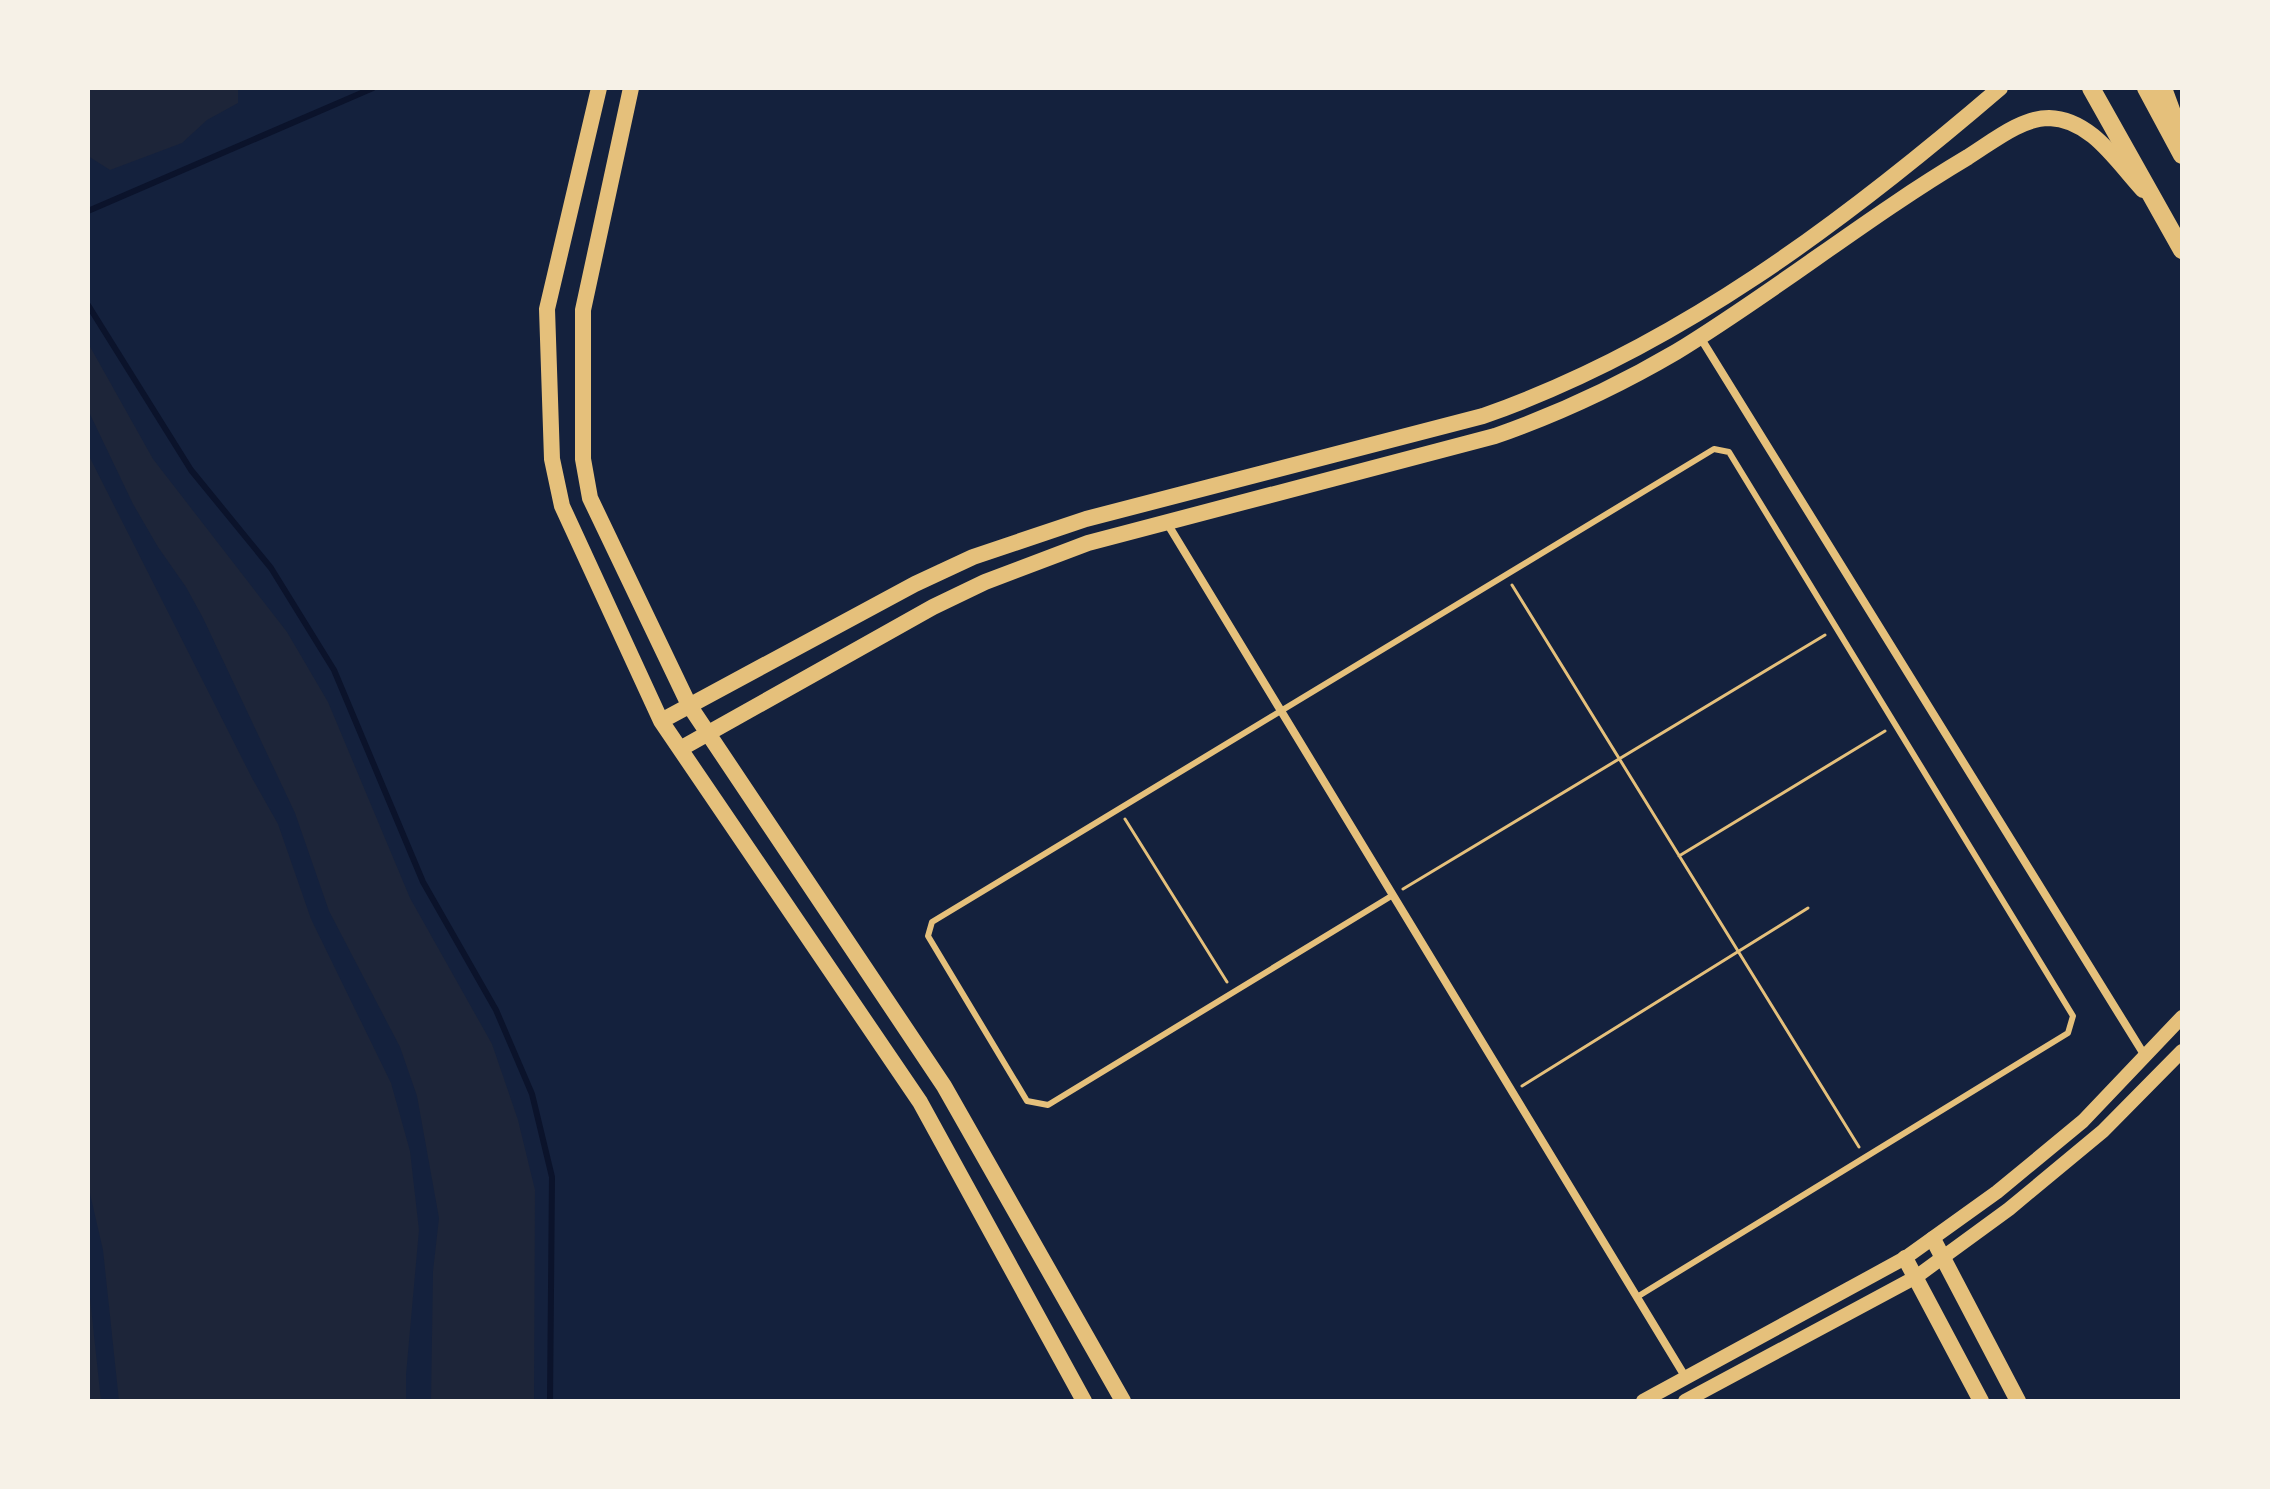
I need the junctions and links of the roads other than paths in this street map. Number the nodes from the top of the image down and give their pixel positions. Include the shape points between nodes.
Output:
1 (599, 88) edge
2 (631, 88) edge
3 (2000, 88) edge
4 (2091, 88) edge
5 (2146, 88) edge
6 (2164, 88) edge
7 (2182, 137) edge
8 (2182, 155) edge
9 (2155, 204) junction
10 (2182, 250) edge
11 (1700, 337) junction
12 (1166, 523) junction
13 (689, 705) junction
14 (1281, 711) junction
15 (661, 721) junction
16 (708, 733) junction
17 (680, 749) junction
18 (1393, 895) junction
19 (2182, 1017) edge
20 (2182, 1051) edge
21 (2145, 1056) junction
22 (1933, 1239) junction
23 (1943, 1257) junction
24 (1905, 1258) junction
25 (1916, 1277) junction
26 (1637, 1297) junction
27 (1686, 1378) junction
28 (1084, 1401) edge
29 (1123, 1401) edge
30 (1643, 1401) edge
31 (1685, 1401) edge
32 (1981, 1401) edge
33 (2018, 1401) edge

1 - 15 main road via 547,309 552,459 562,506
2 - 13 main road via 583,310 583,459 590,498
3 - 13 main road via 1777,261 1592,372 1483,416 1086,519 973,557
4 - 9 main road
5 - 8 main road
6 - 7 main road
9 - 10 main road
9 - 11 main road via 2080,126 2053,118 2032,121 1929,180
11 - 12 main road via 1602,393 1495,436
11 - 21 street
12 - 14 street
12 - 16 main road via 1088,543 985,582
13 - 15 main road
13 - 16 main road
14 - 18 street
14 - 18 lane via 932,922 928,936 1027,1101 1048,1105
14 - 26 lane via 1714,449 1729,452 2073,1016 2068,1033
15 - 17 main road
16 - 17 main road
16 - 29 main road via 944,1086
17 - 28 main road via 920,1102
18 - 26 street
19 - 21 street
20 - 23 street via 2103,1131
21 - 22 street via 2083,1121
22 - 23 main road
22 - 24 street
23 - 25 street
23 - 33 main road
24 - 25 main road
24 - 27 street
25 - 31 street
25 - 32 main road
26 - 27 street
27 - 30 street

